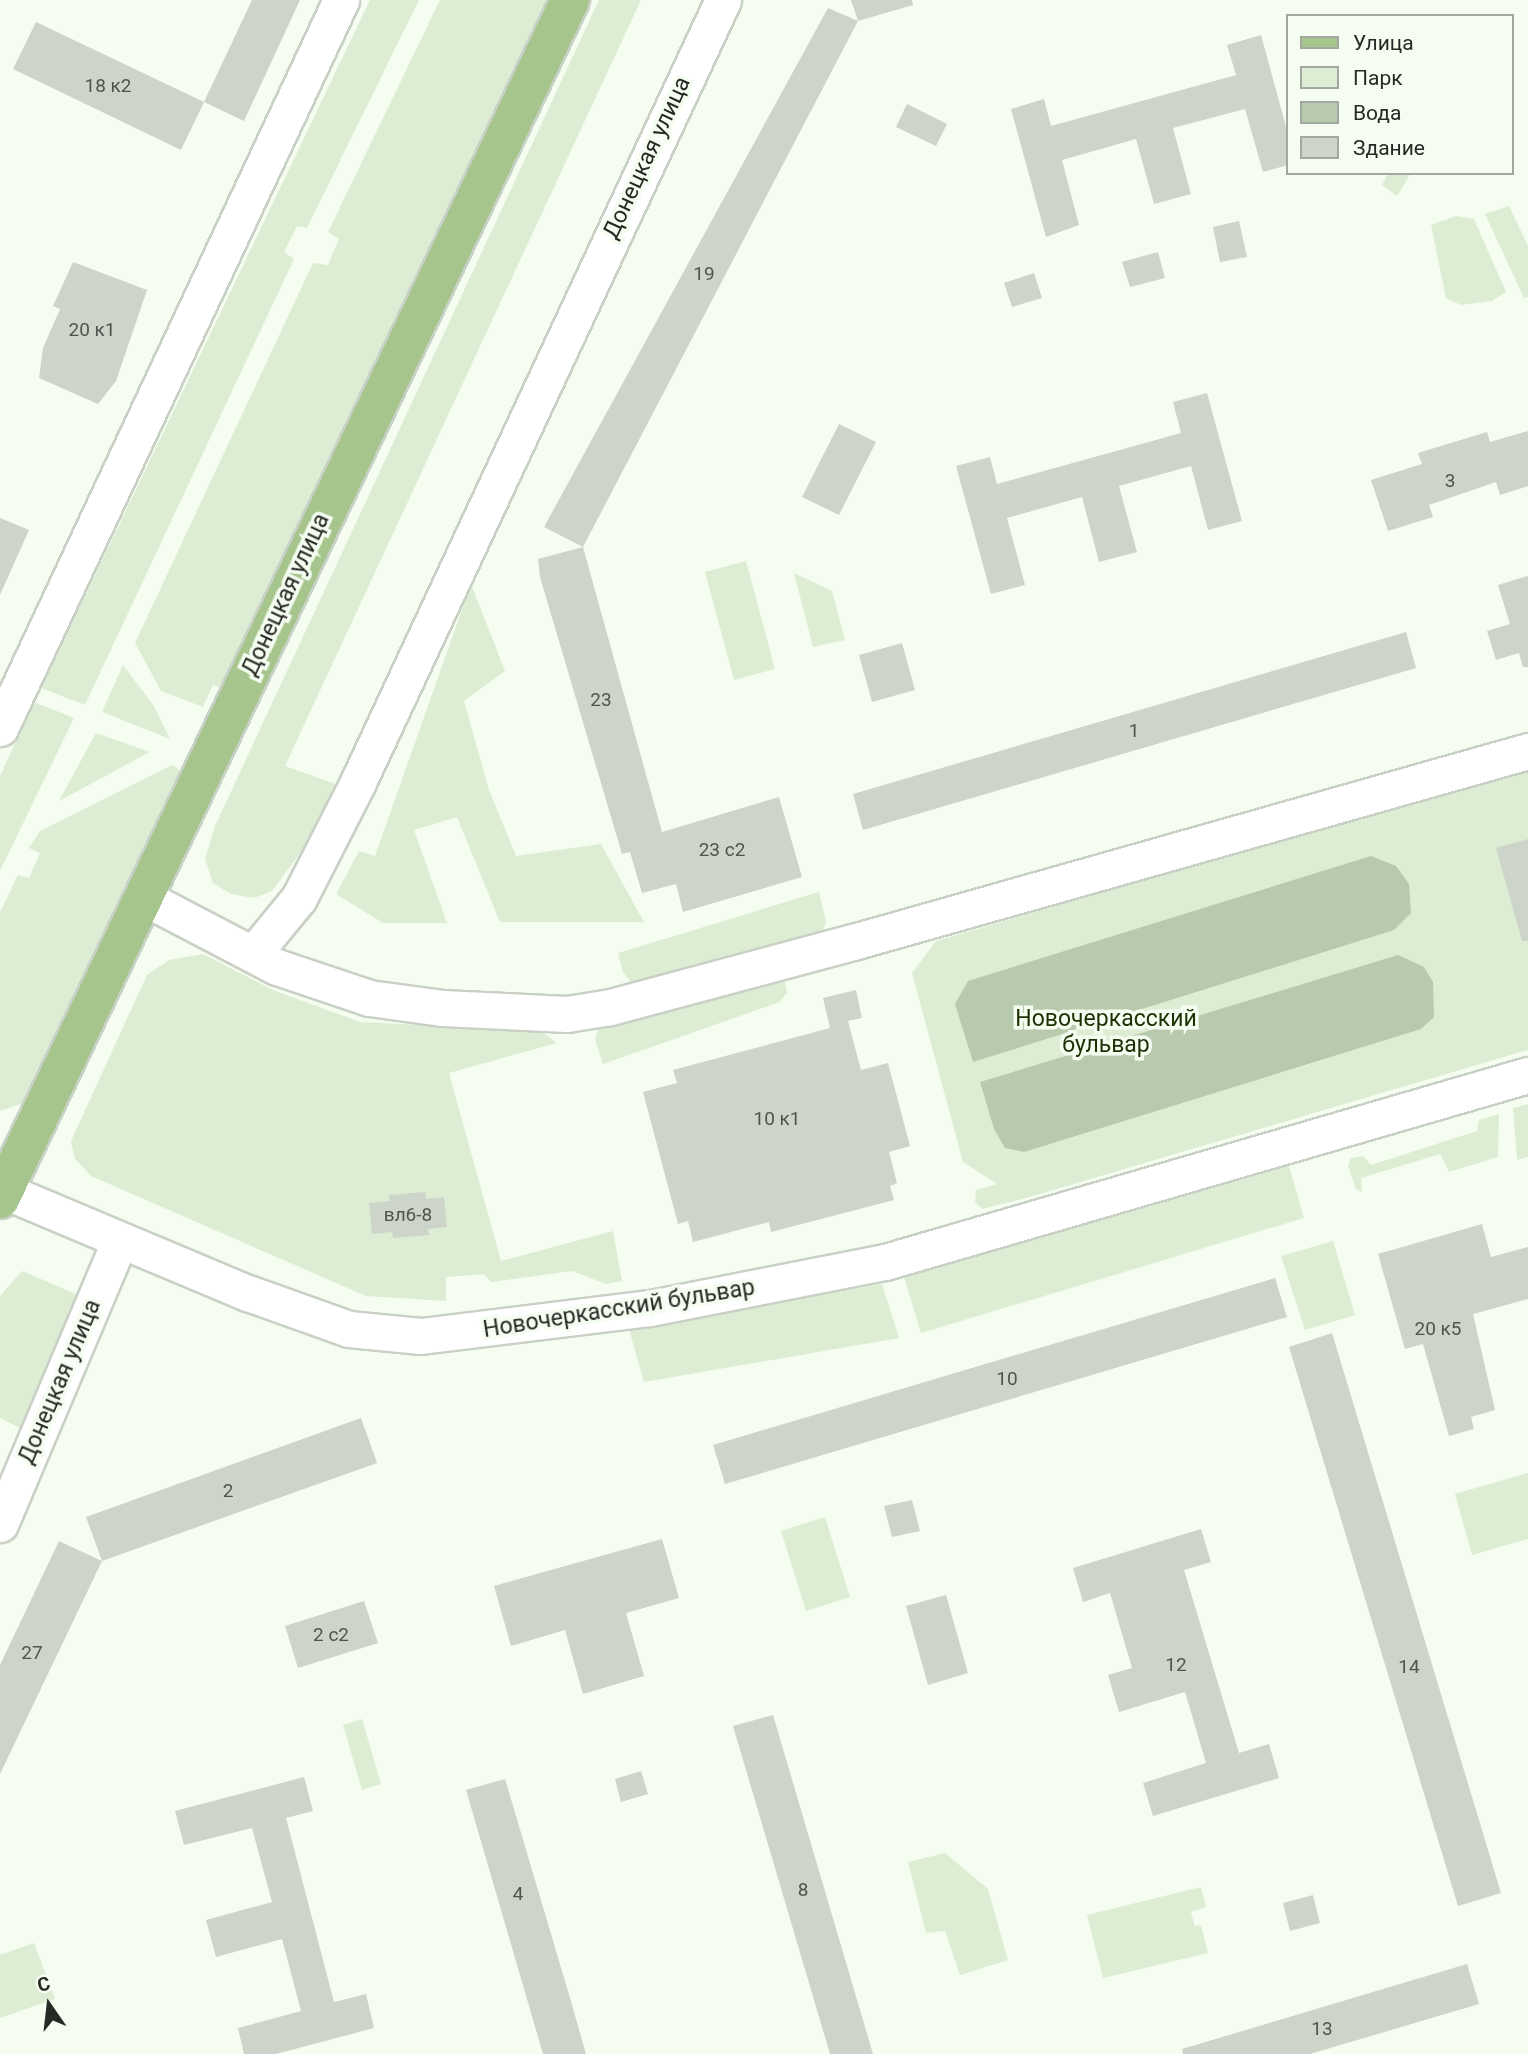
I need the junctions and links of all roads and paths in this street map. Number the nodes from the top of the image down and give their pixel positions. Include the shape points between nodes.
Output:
1 (341, 0) edge
2 (570, 0) edge
3 (723, 0) edge
4 (0, 729) edge
5 (1528, 751) edge
6 (143, 897) junction
7 (253, 954) junction
8 (1528, 1075) edge
9 (1, 1193) edge
10 (120, 1240) junction
11 (0, 1524) edge

1 - 4 street
2 - 6 main road, Донецкая улица
3 - 7 street, Донецкая улица via 358,782 299,898
5 - 7 street via 853,942 610,1007 567,1014 443,1008 369,998 277,967
6 - 7 street
6 - 9 main road, Донецкая улица
8 - 10 street, Новочеркасский бульвар via 885,1262 650,1308 489,1330 421,1336 349,1328
9 - 10 street, Новочеркасский бульвар
10 - 11 street, Донецкая улица

